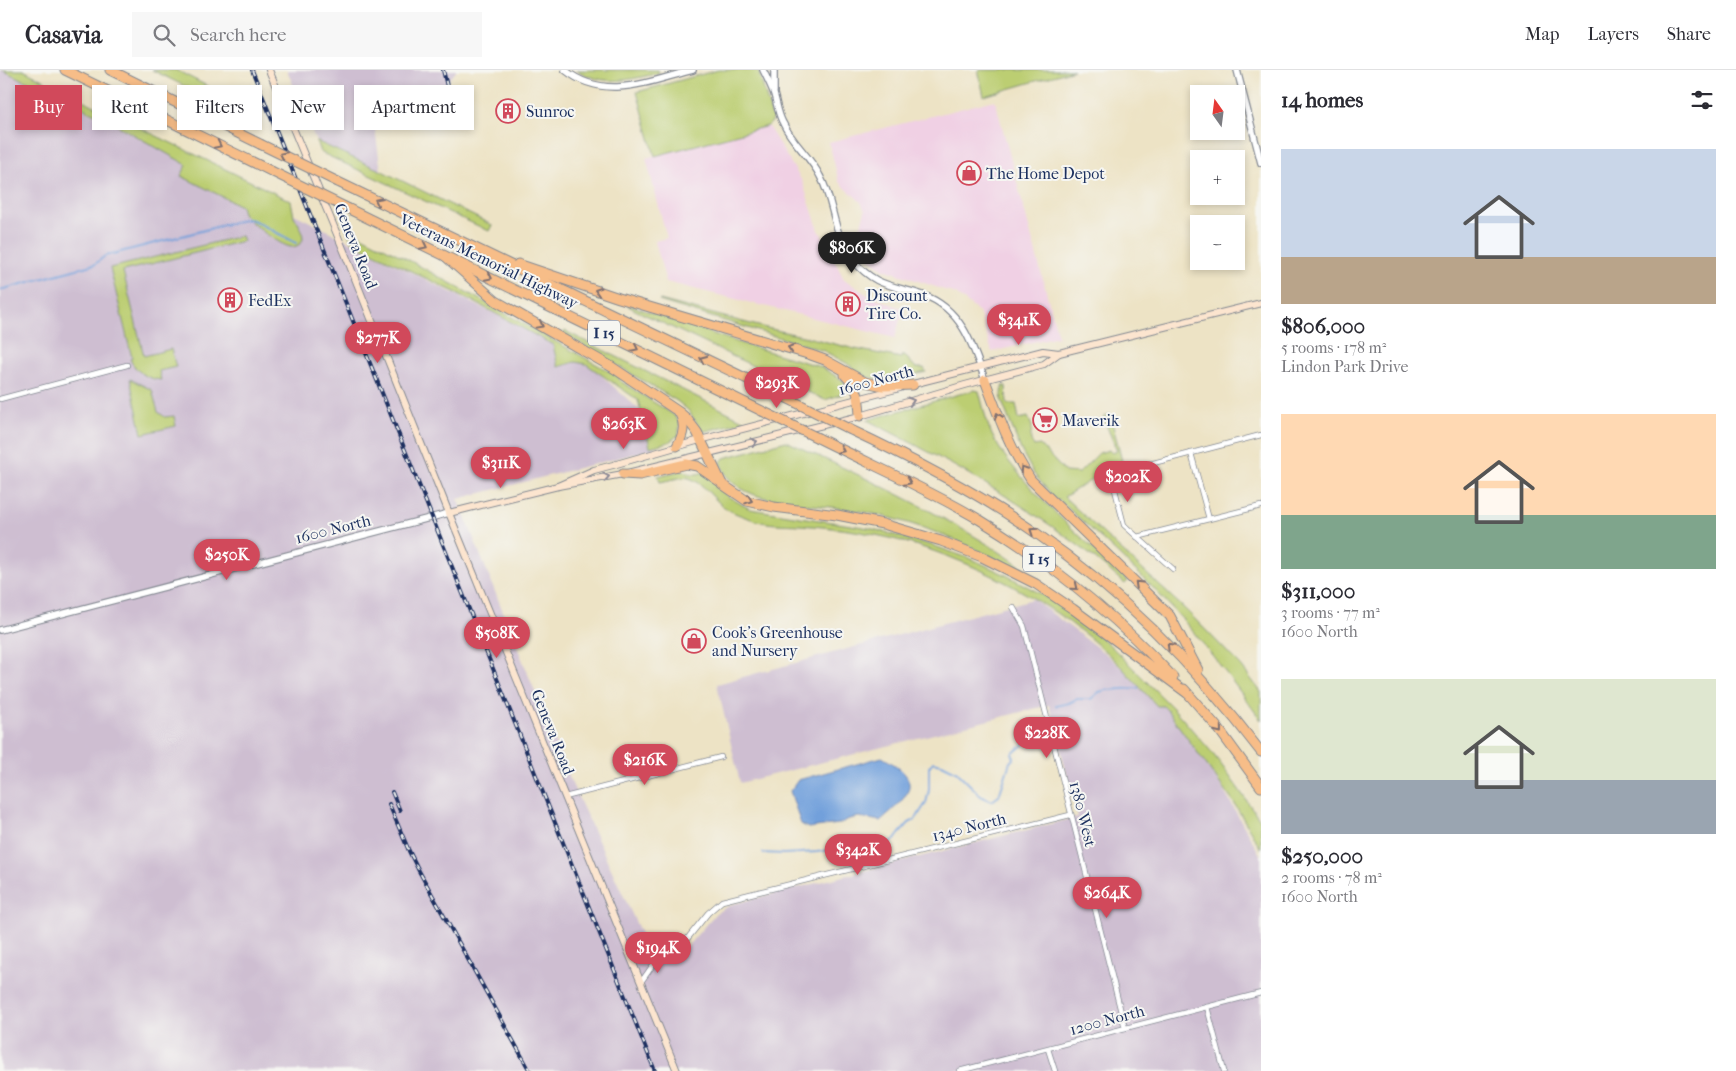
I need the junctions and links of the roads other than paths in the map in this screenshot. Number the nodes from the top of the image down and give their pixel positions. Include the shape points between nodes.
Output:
1 (64, 70) edge
2 (110, 70) edge
3 (269, 70) edge
4 (565, 70) edge
5 (693, 70) edge
6 (763, 70) edge
7 (774, 70) edge
8 (1237, 70) edge
9 (774, 94) junction
10 (1258, 138) edge
11 (1261, 163) edge
12 (485, 253) junction
13 (445, 256) junction
14 (1261, 303) edge
15 (1059, 353) junction
16 (127, 365) dead end
17 (836, 366) junction
18 (980, 366) junction
19 (985, 380) junction
20 (913, 384) junction
21 (0, 399) edge
22 (859, 399) junction
23 (679, 412) junction
24 (860, 416) junction
25 (1261, 435) edge
26 (700, 440) junction
27 (677, 446) junction
28 (1191, 453) junction
29 (706, 454) junction
30 (622, 474) junction
31 (722, 484) junction
32 (558, 486) junction
33 (1261, 506) edge
34 (449, 513) junction
35 (1209, 519) junction
36 (1137, 537) junction
37 (1173, 569) dead end
38 (1013, 608) dead end
39 (0, 630) edge
40 (1204, 681) junction
41 (1187, 693) junction
42 (1261, 752) edge
43 (721, 757) dead end
44 (1261, 787) edge
45 (565, 797) junction
46 (1070, 814) junction
47 (629, 953) junction
48 (660, 955) junction
49 (641, 982) junction
50 (1261, 993) edge
51 (1207, 1007) junction
52 (1125, 1028) junction
53 (1048, 1049) junction
54 (677, 1071) edge
55 (959, 1071) edge
56 (1055, 1071) edge
57 (1224, 1071) edge

1 -> 13 highway, Veterans Memorial Highway / I 15, bridge
12 -> 2 highway, Veterans Memorial Highway / I 15, bridge
3 - 34 main road, Geneva Road
4 - 5 street via 597,86 619,87
6 - 9 street
7 - 9 street
8 - 10 street
9 - 18 street via 785,128 820,175 838,234 854,261 883,283 923,295 950,311 968,335
10 - 11 street
17 -> 12 highway via 811,354 619,298
40 -> 12 highway, Veterans Memorial Highway / I 15, bridge via 1120,598 1081,566 1038,534 959,485
13 -> 23 highway via 496,301 612,366
13 -> 41 highway, Veterans Memorial Highway / I 15, bridge via 946,501 986,524 1064,578 1160,662
14 - 15 main road, 1600 North
15 - 18 main road, 1600 North via 1043,351
15 - 19 main road, 1600 North via 1044,364
16 - 21 street
17 - 20 highway via 865,382 883,386
17 - 22 highway via 856,387
18 - 19 street
18 - 20 main road, 1600 North
24 -> 19 main road, 1600 North
40 -> 19 highway via 1170,616 1031,480 1009,444
20 - 22 main road, 1600 North
22 - 24 highway
22 - 26 main road, 1600 North
23 - 26 highway via 692,425
23 - 27 highway via 683,432
29 -> 24 main road, 1600 North
25 - 28 street
26 - 27 main road, 1600 North
26 - 29 highway
27 - 32 main road, 1600 North via 594,470
28 - 35 street
28 - 36 street via 1111,474 1124,526
29 - 30 main road, 1600 North
29 - 31 highway
30 - 31 highway via 640,475 686,464 697,466
32 -> 30 main road, 1600 North
31 -> 41 highway via 747,501 883,524 941,540 982,557 1036,584
32 - 34 main road, 1600 North
33 - 35 street
34 - 39 street, 1600 North
34 - 45 main road, Geneva Road
35 - 36 street
36 - 37 street
38 - 46 street, 1380 West via 1024,626
40 - 42 highway, Veterans Memorial Highway / I 15
41 -> 44 highway, Veterans Memorial Highway / I 15
43 - 45 street
45 - 47 main road, Geneva Road
46 - 48 street, 1340 North via 722,902 708,912 683,944
46 - 52 street, 1380 West
47 - 48 street
47 - 49 main road, Geneva Road
48 - 49 street
49 - 54 main road, Geneva Road
50 - 51 street, 1200 North
51 - 52 street, 1200 North
51 - 57 street
52 - 53 street, 1200 North
53 - 55 street, 1200 North
53 - 56 street

